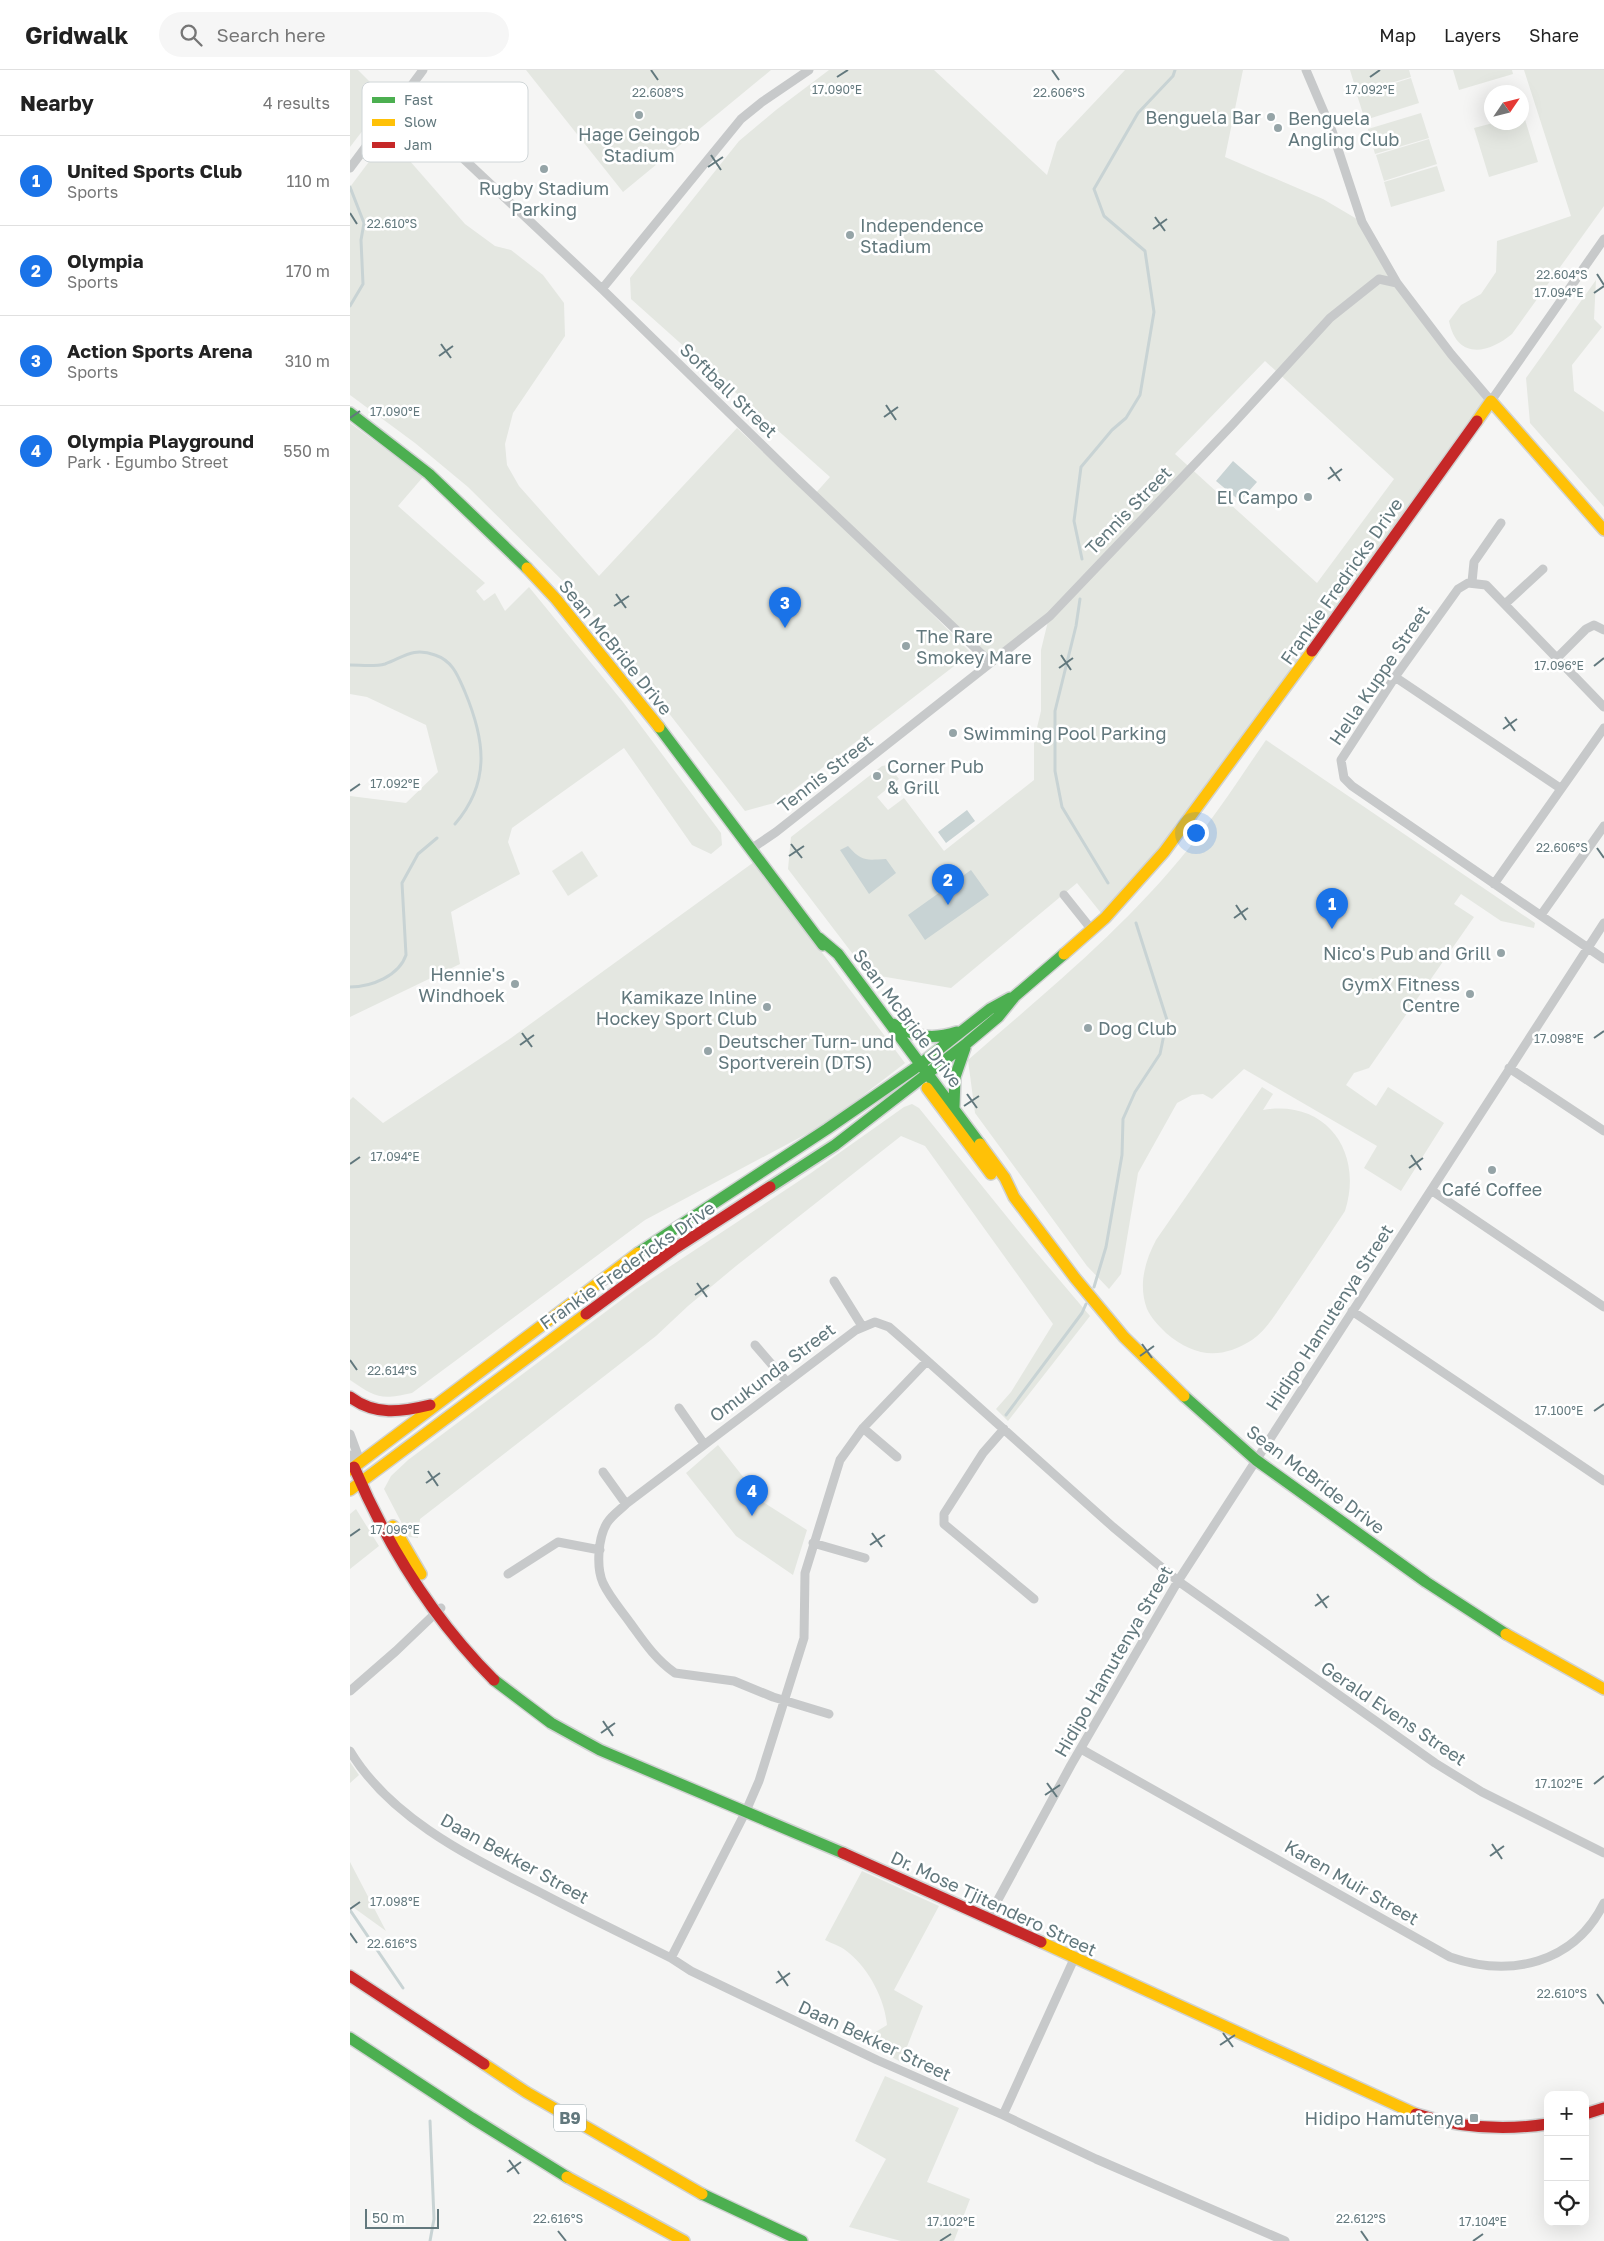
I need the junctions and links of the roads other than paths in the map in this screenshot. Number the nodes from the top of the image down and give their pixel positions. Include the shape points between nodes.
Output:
1 (423, 70) edge
2 (1306, 70) edge
3 (807, 71) edge
4 (413, 82) edge
5 (362, 152) edge
6 (466, 162) edge
7 (350, 168) edge
8 (1604, 239) edge
9 (1397, 282) junction
10 (602, 289) junction
11 (1491, 401) junction
12 (350, 413) edge
13 (1500, 523) dead end
14 (1604, 530) edge
15 (1543, 569) dead end
16 (1472, 582) junction
17 (1505, 604) junction
18 (1604, 630) edge
19 (1557, 658) junction
20 (990, 662) junction
21 (1395, 677) junction
22 (1604, 707) edge
23 (1604, 728) edge
24 (1560, 788) junction
25 (1604, 826) edge
26 (750, 849) junction
27 (1494, 884) junction
28 (1064, 894) dead end
29 (1540, 915) junction
30 (1604, 923) edge
31 (1092, 930) junction
32 (819, 938) junction
33 (1587, 947) junction
34 (1604, 959) edge
35 (1015, 996) junction
36 (887, 1020) junction
37 (968, 1027) junction
38 (967, 1044) junction
39 (917, 1066) junction
40 (1509, 1068) junction
41 (925, 1078) junction
42 (954, 1108) junction
43 (1604, 1131) edge
44 (1431, 1190) junction
45 (1014, 1197) junction
46 (834, 1281) dead end
47 (1604, 1307) edge
48 (1352, 1311) junction
49 (862, 1326) junction
50 (755, 1345) dead end
51 (927, 1361) junction
52 (786, 1382) junction
53 (350, 1397) edge
54 (435, 1404) junction
55 (679, 1408) dead end
56 (864, 1428) junction
57 (1004, 1429) junction
58 (350, 1434) edge
59 (704, 1444) junction
60 (350, 1455) edge
61 (897, 1457) dead end
62 (1256, 1460) junction
63 (355, 1466) edge
64 (603, 1472) dead end
65 (364, 1480) junction
66 (1604, 1481) edge
67 (350, 1490) edge
68 (626, 1504) junction
69 (813, 1543) junction
70 (600, 1550) junction
71 (865, 1558) dead end
72 (508, 1574) dead end
73 (1178, 1581) junction
74 (1034, 1599) dead end
75 (439, 1610) junction
76 (1604, 1689) edge
77 (350, 1691) edge
78 (784, 1699) junction
79 (829, 1714) dead end
80 (1081, 1749) junction
81 (350, 1751) edge
82 (746, 1811) junction
83 (1604, 1853) edge
84 (1604, 1903) edge
85 (988, 1918) junction
86 (670, 1958) junction
87 (1074, 1959) junction
88 (350, 1976) edge
89 (350, 2038) edge
90 (1604, 2108) edge
91 (1589, 2113) edge
92 (1003, 2115) junction
93 (1544, 2124) edge
94 (684, 2241) edge
95 (802, 2241) edge
96 (1285, 2241) edge

1 - 4 street
2 - 9 street via 1332,131 1362,222
3 - 10 street via 741,119
5 - 7 street
6 - 10 street, Softball Street
8 - 11 street, Frankie Fredricks Drive
9 - 11 street
9 - 20 street, Tennis Street via 1379,279 1330,318 1234,424 1096,566 1066,602
10 - 20 street, Softball Street
11 - 14 main road
11 - 31 main road, Frankie Fredricks Drive via 1222,776 1164,852
12 - 26 main road, Sean McBride Drive via 429,474 514,554 556,599 635,695
13 - 16 street via 1474,562
15 - 17 street
16 - 17 street via 1486,585
16 - 21 street, Hella Kuppe Street via 1458,589
17 - 19 street
18 - 19 street via 1594,625 1586,629
19 - 22 street
20 - 26 street, Tennis Street via 784,826
21 - 24 street
21 - 27 street, Hella Kuppe Street via 1341,760 1344,778
23 - 24 street
24 - 27 street
25 - 29 street
26 - 32 main road, Sean McBride Drive
27 - 29 street, Hella Kuppe Street
28 - 31 street
29 - 33 street, Hella Kuppe Street
30 - 33 street, Hidipo Hamutenya Street
31 - 35 main road, Frankie Fredricks Drive
32 - 36 main road, Sean McBride Drive via 838,954
32 - 39 main road, Sean McBride Drive via 828,954
33 - 34 street, Hella Kuppe Street
33 - 40 street, Hidipo Hamutenya Street
35 - 37 main road, Frankie Fredricks Drive via 990,1009
35 - 38 main road, Frankie Fredricks Drive via 998,1017
36 - 37 main road via 921,1037 944,1037
36 - 39 main road, Sean McBride Drive
37 - 39 main road, Frankie Fredricks Drive
38 - 41 main road, Frankie Fredricks Drive
38 - 42 main road via 956,1071 952,1091
39 - 41 main road, Sean McBride Drive
39 - 54 main road, Frankie Fredericks Drive via 827,1129 659,1237
40 - 43 street
40 - 44 street, Hidipo Hamutenya Street
41 - 42 main road, Sean McBride Drive
41 - 45 main road, Sean McBride Drive via 998,1183
41 - 65 main road, Frankie Fredericks Drive via 835,1145 674,1248
42 - 45 main road, Sean McBride Drive via 1005,1178
44 - 47 street
44 - 48 street, Hidipo Hamutenya Street
45 - 62 main road, Sean McBride Drive via 1124,1337
46 - 49 street
48 - 62 street, Hidipo Hamutenya Street
48 - 66 street
49 - 51 street, Omukunda Street via 874,1322 884,1325
49 - 52 street, Omukunda Street
50 - 52 street
51 - 56 street
51 - 57 street, Omukunda Street
52 - 59 street, Omukunda Street
53 - 54 main road via 367,1409 378,1412 393,1413
54 - 63 main road, Frankie Fredericks Drive
55 - 59 street
56 - 61 street
56 - 69 street via 840,1460
57 - 73 street, Omukunda Street
57 - 74 street via 978,1460 944,1514 944,1524
58 - 63 street
59 - 68 street, Omukunda Street
60 - 63 street
62 - 73 street, Hidipo Hamutenya Street
62 - 76 main road, Sean McBride Drive via 1434,1587 1517,1641
63 - 65 main road, Dr. Mose Tjitendero Street
64 - 68 street
65 - 67 main road, Frankie Fredericks Drive
65 - 75 main road, Dr. Mose Tjitendero Street via 378,1499
68 - 70 street, Omukunda Street via 607,1523
69 - 71 street
69 - 78 street via 805,1574 804,1638
70 - 72 street via 558,1542
70 - 78 street, Omukunda Street via 602,1581 608,1592 667,1668 675,1673 734,1681
73 - 80 street, Hidipo Hamutenya Street
73 - 83 street, Gerald Evens Street via 1435,1763 1482,1792
75 - 77 street
75 - 82 main road, Dr. Mose Tjitendero Street via 489,1675 564,1733 597,1750
78 - 79 street, Omukunda Street
78 - 82 street via 759,1781
80 - 84 street, Karen Muir Street via 1463,1962 1499,1967 1539,1961 1567,1947 1584,1933
80 - 85 street, Hidipo Hamutenya Street
81 - 86 street, Daan Bekker Street via 366,1774 395,1803 436,1834 509,1876
82 - 85 main road, Dr. Mose Tjitendero Street
82 - 86 street
85 - 87 main road, Dr. Mose Tjitendero Street
86 - 92 street, Daan Bekker Street via 877,2060
87 - 92 street
87 - 93 main road, Dr. Mose Tjitendero Street via 1424,2117 1483,2128
88 - 95 main road, B9 via 526,2092 690,2188
89 - 94 main road via 468,2115 621,2208
90 - 91 main road
92 - 96 street, Daan Bekker Street via 1096,2160

